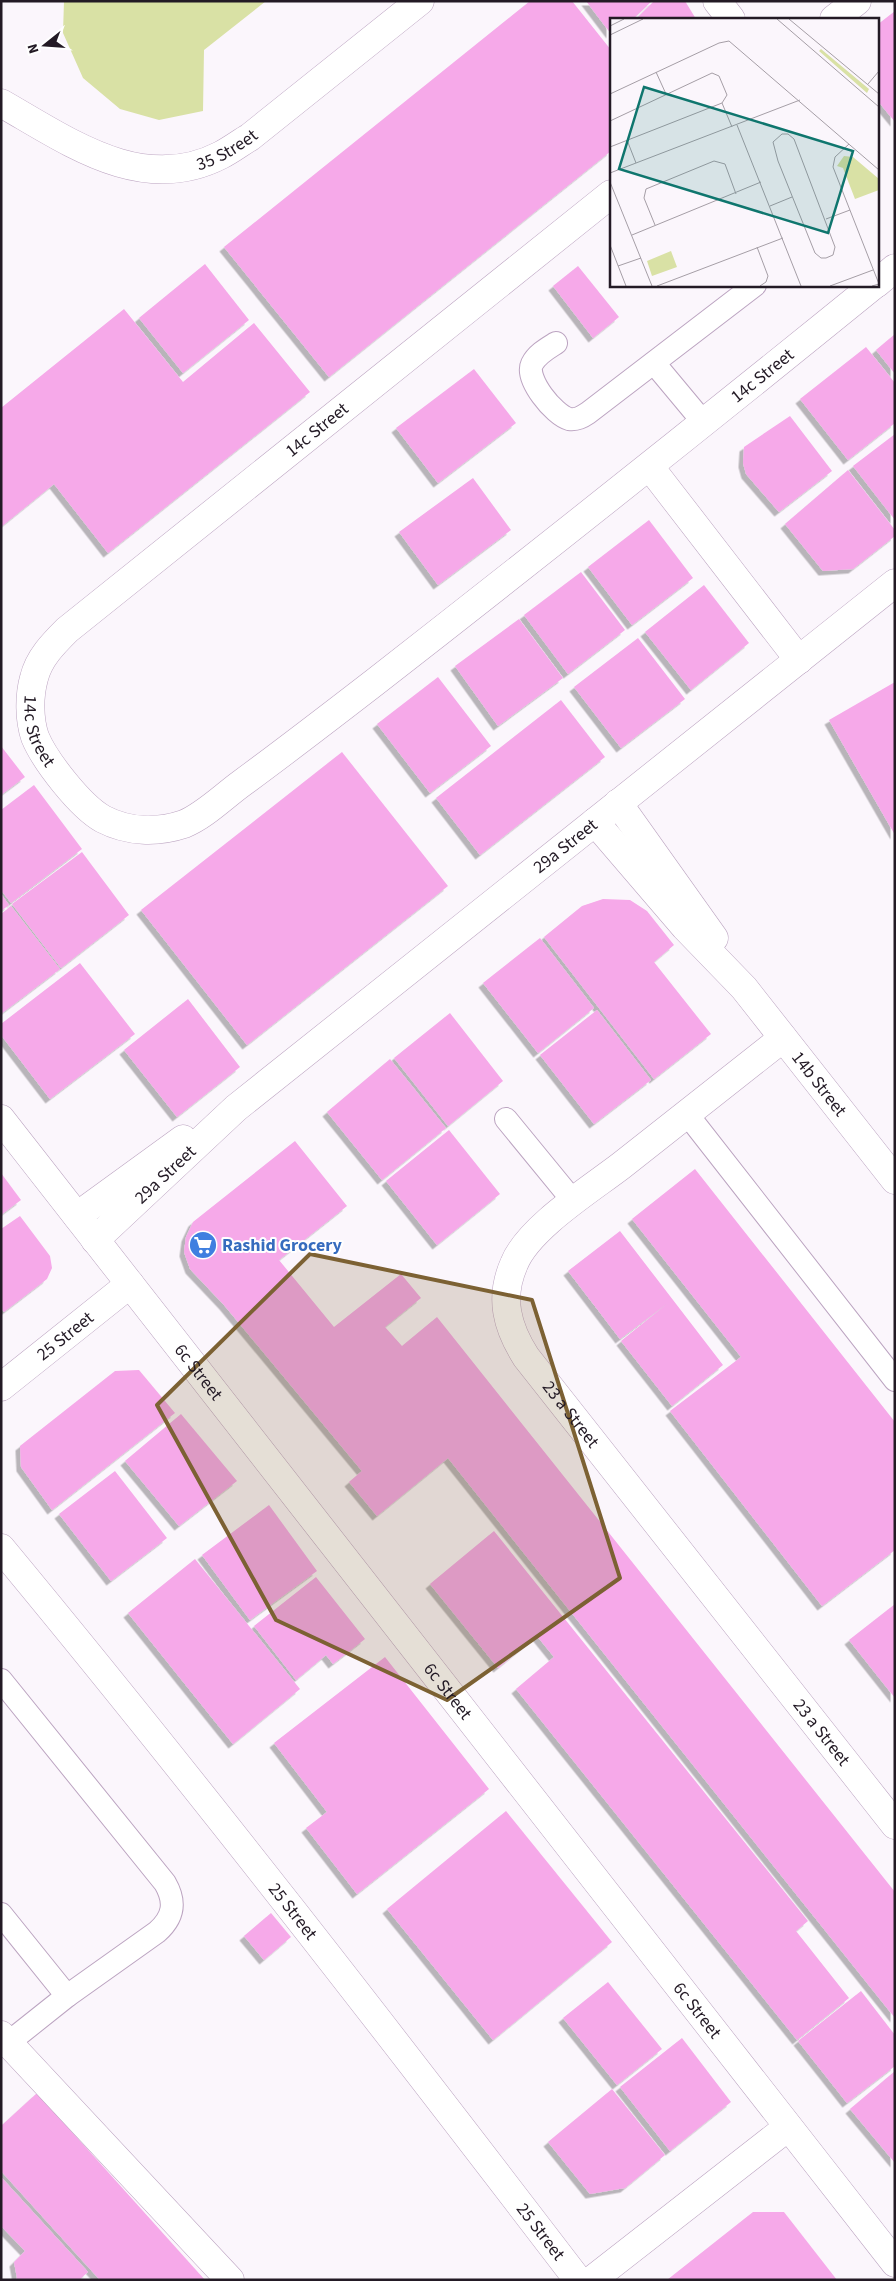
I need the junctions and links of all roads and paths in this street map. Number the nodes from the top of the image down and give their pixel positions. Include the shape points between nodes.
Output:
1 (420, 1) edge
2 (718, 1) edge
3 (857, 1) edge
4 (730, 18) edge
5 (835, 18) edge
6 (1, 103) edge
7 (610, 195) edge
8 (895, 268) edge
9 (878, 282) edge
10 (754, 286) edge
11 (874, 286) edge
12 (556, 343) dead end
13 (654, 363) junction
14 (704, 423) junction
15 (650, 467) junction
16 (895, 583) edge
17 (799, 660) junction
18 (618, 803) junction
19 (596, 822) junction
20 (744, 988) junction
21 (783, 1038) junction
22 (236, 1108) junction
23 (687, 1114) junction
24 (1, 1119) edge
25 (506, 1119) dead end
26 (895, 1180) edge
27 (574, 1202) junction
28 (77, 1216) junction
29 (95, 1240) junction
30 (130, 1284) junction
31 (895, 1380) edge
32 (1, 1387) edge
33 (1, 1548) edge
34 (1, 1680) edge
35 (895, 1826) edge
36 (1, 1914) edge
37 (67, 1996) junction
38 (4, 2043) edge
39 (788, 2127) junction
40 (895, 2263) edge
41 (230, 2280) edge
42 (578, 2280) edge
43 (592, 2280) edge

1 - 6 street, 35 Street via 250,137 220,156 186,167 150,170 115,163 82,149
2 - 4 street
3 - 5 street
7 - 15 street, 14c Street via 67,630 46,651 34,677 30,706 35,736 49,762 78,798 101,818 128,829 157,830 186,823 326,720
8 - 9 street, 14c Street
10 - 13 lane
11 - 14 street, 14c Street
12 - 13 lane via 534,360 531,378 558,412 569,419 582,417
13 - 14 lane
14 - 15 street, 14c Street
15 - 17 street
16 - 17 street, 29a Street
17 - 18 street, 29a Street
18 - 19 street, 29a Street
18 - 20 street, 14b Street via 699,914
19 - 20 street, 14b Street via 685,927
19 - 22 street, 29a Street
20 - 21 street, 14b Street
21 - 23 street, 23 a Street
21 - 26 street, 14b Street
22 - 28 street, 29a Street via 162,1153
22 - 29 street, 29a Street
23 - 27 street, 23 a Street
23 - 31 lane
24 - 28 street, 6c Street
25 - 27 lane
27 - 35 street, 23 a Street via 527,1242 514,1263 507,1295 513,1336 526,1357
28 - 29 street, 6c Street
29 - 30 street, 6c Street
30 - 32 street, 25 Street
30 - 39 street, 6c Street
33 - 42 street, 25 Street via 444,2104
34 - 37 lane via 172,1895 173,1910 168,1922
36 - 37 lane
37 - 38 lane
38 - 41 street
39 - 40 street, 6c Street
39 - 43 street

